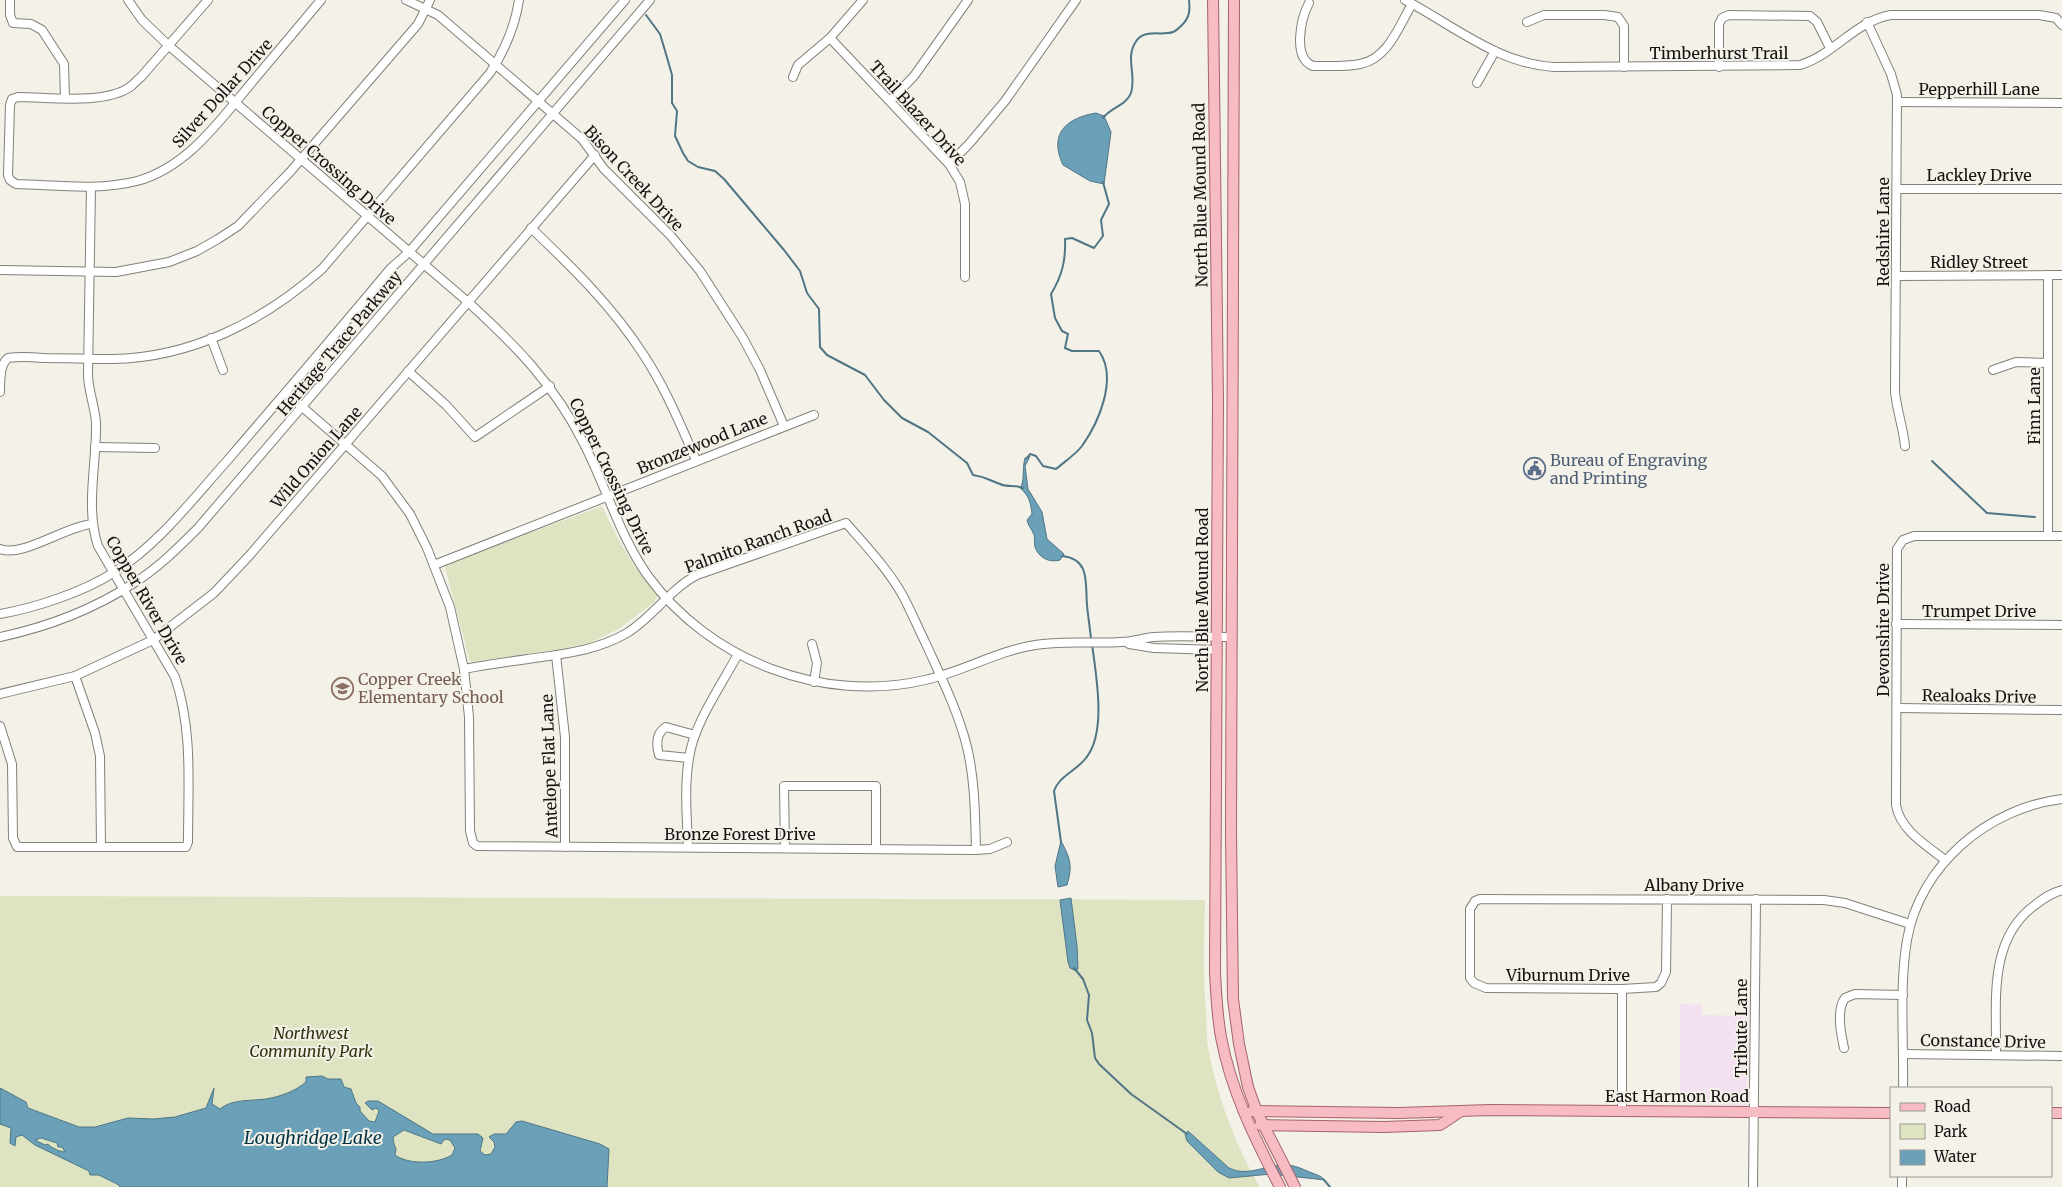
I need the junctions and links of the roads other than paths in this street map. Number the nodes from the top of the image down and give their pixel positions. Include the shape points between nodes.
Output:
1 (10, 0) edge
2 (128, 0) edge
3 (208, 0) edge
4 (321, 0) edge
5 (406, 0) edge
6 (430, 0) edge
7 (519, 0) edge
8 (625, 0) edge
9 (650, 0) edge
10 (864, 0) edge
11 (968, 0) edge
12 (1076, 0) edge
13 (1213, 0) edge
14 (1234, 0) edge
15 (1408, 2) edge
16 (1309, 4) dead end
17 (427, 8) junction
18 (1527, 22) dead end
19 (1867, 22) junction
20 (2062, 25) edge
21 (830, 38) junction
22 (168, 45) junction
23 (1830, 48) junction
24 (1495, 51) junction
25 (496, 64) junction
26 (1624, 67) junction
27 (1719, 67) junction
28 (793, 77) dead end
29 (1477, 83) dead end
30 (66, 98) junction
31 (537, 101) junction
32 (890, 101) junction
33 (235, 102) junction
34 (1897, 102) junction
35 (2062, 103) edge
36 (553, 115) junction
37 (595, 155) junction
38 (301, 159) junction
39 (949, 164) junction
40 (91, 187) junction
41 (1896, 189) junction
42 (2062, 189) edge
43 (368, 216) junction
44 (530, 228) junction
45 (409, 252) junction
46 (424, 264) junction
47 (0, 270) edge
48 (90, 273) junction
49 (2048, 275) junction
50 (2062, 275) edge
51 (1896, 276) junction
52 (965, 277) dead end
53 (468, 302) junction
54 (211, 338) junction
55 (88, 359) junction
56 (2048, 362) junction
57 (223, 370) dead end
58 (1993, 370) dead end
59 (408, 371) junction
60 (550, 386) junction
61 (0, 392) edge
62 (286, 392) junction
63 (302, 407) junction
64 (814, 415) dead end
65 (784, 426) junction
66 (346, 444) junction
67 (1905, 446) dead end
68 (95, 447) junction
69 (155, 448) dead end
70 (696, 460) junction
71 (608, 496) junction
72 (92, 524) junction
73 (2048, 536) junction
74 (2062, 536) edge
75 (0, 549) edge
76 (434, 565) junction
77 (113, 573) junction
78 (123, 589) junction
79 (668, 599) junction
80 (0, 614) edge
81 (1896, 624) junction
82 (2062, 625) edge
83 (0, 637) edge
84 (1217, 637) junction
85 (1231, 637) junction
86 (153, 640) junction
87 (1122, 642) junction
88 (812, 644) dead end
89 (1217, 650) junction
90 (738, 654) junction
91 (556, 655) junction
92 (464, 668) junction
93 (75, 676) junction
94 (941, 676) junction
95 (814, 682) junction
96 (0, 694) edge
97 (1897, 708) junction
98 (2062, 710) edge
99 (0, 726) edge
100 (695, 735) junction
101 (689, 758) junction
102 (2062, 799) edge
103 (1007, 842) dead end
104 (565, 847) junction
105 (688, 847) junction
106 (101, 848) junction
107 (785, 848) junction
108 (876, 848) junction
109 (976, 850) junction
110 (1945, 860) junction
111 (2062, 890) edge
112 (1667, 899) junction
113 (1756, 899) junction
114 (1475, 901) joint
115 (1910, 924) junction
116 (1622, 989) junction
117 (1903, 995) junction
118 (1844, 1048) dead end
119 (1904, 1054) junction
120 (1996, 1055) junction
121 (2062, 1056) edge
122 (1903, 1087) edge
123 (1243, 1111) junction
124 (1462, 1111) junction
125 (1622, 1111) junction
126 (1257, 1112) junction
127 (1754, 1112) junction
128 (1890, 1113) edge
129 (1264, 1125) junction
130 (1249, 1126) junction
131 (1280, 1187) edge
132 (1296, 1187) edge
133 (1753, 1187) edge

1 - 30 street via 13,23 31,24 42,30 64,64
2 - 22 street, Copper Crossing Drive via 142,20
3 - 22 street
4 - 33 street, Silver Dollar Drive
5 - 17 street, Bison Creek Drive
6 - 17 street
7 - 25 street via 511,34
8 - 31 street, Heritage Trace Parkway
9 - 36 street, Heritage Trace Parkway
10 - 21 street
11 - 32 street via 914,76
12 - 39 street via 1005,101
13 - 84 main road, North Blue Mound Road via 1218,391
14 - 85 main road, North Blue Mound Road
15 - 16 street via 1388,46 1370,61 1355,65 1313,66 1301,54 1302,21
15 - 24 street, Timberhurst Trail
17 - 25 street, Bison Creek Drive
17 - 38 street via 418,24
18 - 26 street via 1544,15 1618,17 1624,26
19 - 20 street, Timberhurst Trail via 1891,15 2039,15 2056,18
19 - 23 street, Timberhurst Trail
19 - 34 street, Redshire Lane via 1894,81
21 - 28 street via 798,65
21 - 32 street, Trail Blazer Drive
22 - 30 street via 129,88 104,96
22 - 33 street, Copper Crossing Drive
23 - 27 street, Timberhurst Trail via 1800,65
23 - 27 street via 1817,22 1810,16 1730,15 1722,18 1719,24
24 - 26 street, Timberhurst Trail via 1537,66
24 - 29 street
25 - 31 street, Bison Creek Drive
25 - 43 street
26 - 27 street, Timberhurst Trail
30 - 40 street, Silver Dollar Drive via 12,99 8,175 16,184
31 - 36 street, Bison Creek Drive
31 - 45 street, Heritage Trace Parkway
32 - 39 street, Trail Blazer Drive
33 - 38 street, Copper Crossing Drive
33 - 40 street, Silver Dollar Drive via 178,162 138,181
34 - 35 street, Pepperhill Lane
34 - 41 street, Redshire Lane
36 - 37 street, Bison Creek Drive via 582,139
36 - 46 street, Heritage Trace Parkway
37 - 44 street, Wild Onion Lane
37 - 65 street, Bison Creek Drive via 604,169 671,236 705,278 743,338
38 - 43 street, Copper Crossing Drive
38 - 48 street via 238,226 197,251 144,268
39 - 52 street, Trail Blazer Drive via 960,182 965,204
40 - 48 street, Copper River Drive
41 - 42 street, Lackley Drive
41 - 51 street, Redshire Lane
43 - 45 street, Copper Crossing Drive
43 - 54 street via 301,288 249,323
44 - 53 street, Wild Onion Lane
44 - 70 street via 586,281 634,340 665,392
45 - 46 street, Copper Crossing Drive
45 - 62 street, Heritage Trace Parkway via 390,269
46 - 53 street, Copper Crossing Drive
46 - 63 street, Heritage Trace Parkway
47 - 48 street
48 - 55 street, Copper River Drive
49 - 50 street, Ridley Street
49 - 51 street, Ridley Street
49 - 56 street, Finn Lane
51 - 67 street, Redshire Lane via 1895,392
53 - 59 street, Wild Onion Lane
53 - 60 street, Copper Crossing Drive via 512,342
54 - 55 street via 162,353
54 - 57 street
55 - 61 street via 14,357 4,360
55 - 68 street, Copper River Drive via 88,390 96,422
56 - 58 street via 2016,362
56 - 73 street, Finn Lane
59 - 60 street via 475,437
59 - 66 street, Wild Onion Lane
60 - 71 street, Copper Crossing Drive via 579,433
62 - 63 street
62 - 77 street, Heritage Trace Parkway via 173,521 147,548
63 - 66 street
63 - 78 street, Heritage Trace Parkway via 198,528 161,564
64 - 65 street, Bronzewood Lane
65 - 70 street, Bronzewood Lane
66 - 76 street via 382,476 402,501 420,529
66 - 86 street, Wild Onion Lane via 231,576 194,610
68 - 69 street
68 - 72 street, Copper River Drive
70 - 71 street, Bronzewood Lane
71 - 76 street, Bronzewood Lane
71 - 79 street, Copper Crossing Drive via 632,550
72 - 75 street via 74,527 35,545 10,551
72 - 77 street, Copper River Drive via 98,546
73 - 74 street, Devonshire Drive
73 - 81 street, Devonshire Drive via 1914,536 1903,540 1897,549
76 - 92 street via 450,608
77 - 78 street, Copper River Drive
77 - 80 street, Heritage Trace Parkway via 37,606
78 - 83 street, Heritage Trace Parkway via 53,622
78 - 86 street, Copper River Drive
79 - 90 street, Copper Crossing Drive via 693,623
79 - 91 street, Palmito Ranch Road via 649,617 618,638 586,650
79 - 94 street, Palmito Ranch Road via 697,575 846,523 903,596
81 - 82 street, Trumpet Drive
81 - 97 street, Devonshire Drive
84 - 85 street, Copper Crossing Drive
84 - 87 street, Copper Crossing Drive via 1154,637
84 - 89 main road, North Blue Mound Road
85 - 126 main road, North Blue Mound Road via 1233,998 1248,1087
86 - 93 street, Wild Onion Lane
86 - 106 street, Copper River Drive via 175,677 187,724 188,842 186,848
87 - 89 street, Copper Crossing Drive via 1154,648
87 - 94 street, Copper Crossing Drive via 1065,642 1022,647
88 - 95 street via 817,663
89 - 123 main road, North Blue Mound Road via 1217,1011 1228,1067
90 - 95 street, Copper Crossing Drive via 767,668
90 - 100 street
91 - 92 street, Palmito Ranch Road
91 - 104 street, Antelope Flat Lane via 565,737
92 - 104 street, Bronze Forest Drive via 473,843 484,847
93 - 96 street, Wild Onion Lane
93 - 106 street via 100,756
94 - 95 street, Copper Crossing Drive via 888,686 856,687
94 - 109 street, Palmito Ranch Road via 967,748 975,802
97 - 98 street, Realoaks Drive
97 - 110 street, Devonshire Drive via 1896,805 1899,817 1908,829
99 - 106 street via 12,764 13,838 17,847
100 - 101 street
100 - 101 street via 666,727 657,739 660,755
101 - 105 street
102 - 110 street via 2045,801 2008,814 1974,834
103 - 109 street, Bronze Forest Drive via 990,849
104 - 105 street, Bronze Forest Drive
105 - 107 street, Bronze Forest Drive
107 - 108 street, Bronze Forest Drive
107 - 108 street via 784,786 876,786
108 - 109 street, Bronze Forest Drive
110 - 115 street via 1924,892
111 - 120 street via 2051,893 2027,910 2005,942 1997,980
112 - 113 street, Albany Drive
112 - 114 street, Albany Drive via 1488,898
112 - 116 street, Viburnum Drive via 1664,978 1656,987
113 - 115 street, Albany Drive via 1835,900
113 - 127 street, Tribute Lane
114 - 116 street, Viburnum Drive via 1470,909 1469,973 1474,983 1486,988
115 - 117 street
116 - 125 street
117 - 118 street via 1855,994 1845,998 1841,1006
117 - 119 street
119 - 120 street, Constance Drive
119 - 122 street
120 - 121 street, Constance Drive
123 - 126 main road, East Harmon Road
123 - 130 main road, North Blue Mound Road
124 - 125 main road, East Harmon Road
124 - 126 main road, East Harmon Road
124 - 129 main road via 1440,1125
125 - 127 main road, East Harmon Road
126 - 129 main road, North Blue Mound Road
127 - 128 main road, East Harmon Road
127 - 133 street, Tribute Lane
129 - 130 main road
129 - 132 main road, North Blue Mound Road
130 - 131 main road, North Blue Mound Road

